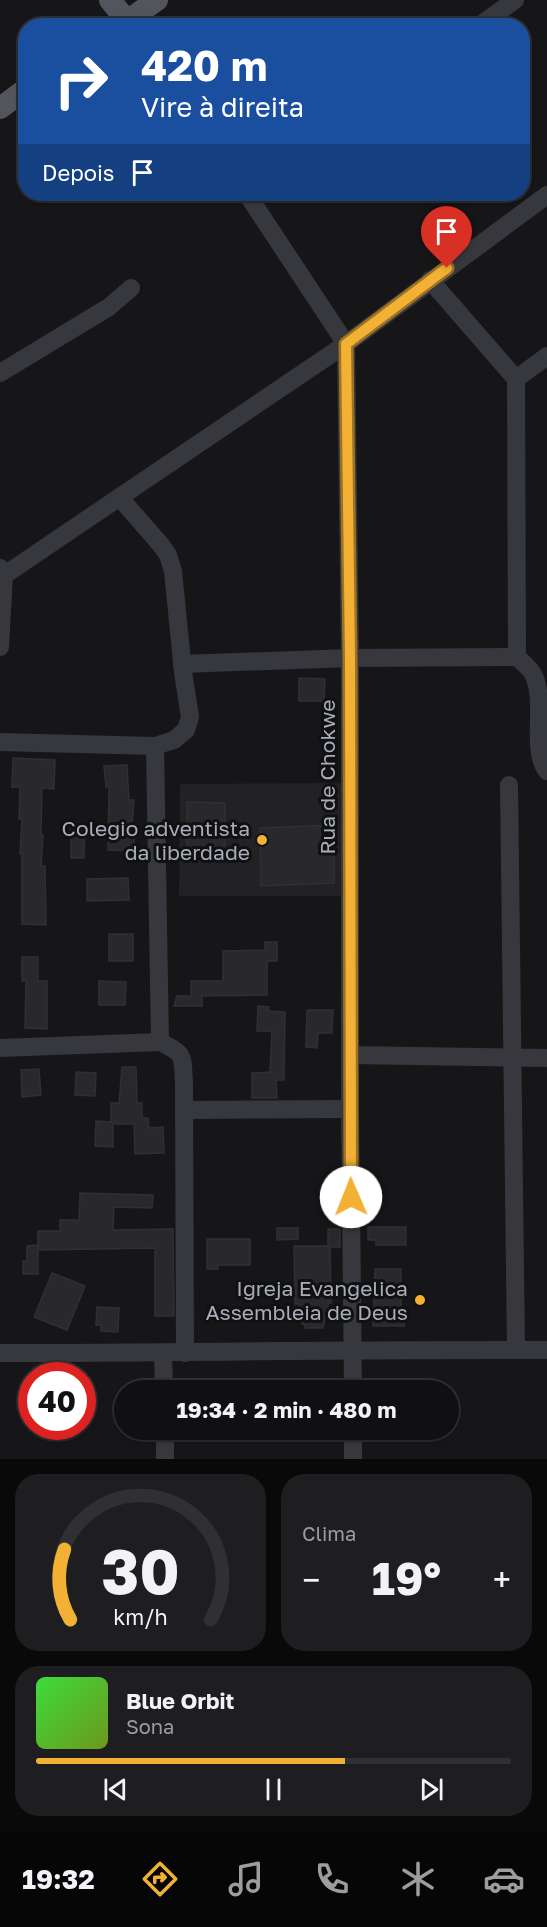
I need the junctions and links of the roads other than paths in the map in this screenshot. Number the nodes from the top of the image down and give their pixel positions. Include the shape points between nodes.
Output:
1 (110, 0) edge
2 (157, 0) edge
3 (515, 0) edge
4 (120, 18) edge
5 (132, 18) edge
6 (490, 18) edge
7 (18, 95) edge
8 (0, 108) edge
9 (547, 195) edge
10 (253, 201) edge
11 (430, 280) junction
12 (131, 288) dead end
13 (346, 344) junction
14 (547, 356) edge
15 (0, 373) edge
16 (516, 379) junction
17 (120, 498) junction
18 (1, 574) edge
19 (0, 647) edge
20 (517, 657) junction
21 (350, 658) junction
22 (182, 664) junction
23 (0, 742) edge
24 (155, 746) junction
25 (547, 771) edge
26 (509, 785) dead end
27 (160, 1042) junction
28 (0, 1048) edge
29 (350, 1055) junction
30 (547, 1058) edge
31 (513, 1059) junction
32 (350, 1109) junction
33 (184, 1110) junction
34 (353, 1350) junction
35 (516, 1350) junction
36 (547, 1350) edge
37 (0, 1353) edge
38 (163, 1353) junction
39 (185, 1353) junction
40 (164, 1380) edge
41 (353, 1380) edge
42 (165, 1440) edge
43 (353, 1440) edge
44 (165, 1459) edge
45 (353, 1459) edge

1 - 4 main road
2 - 5 main road
3 - 6 street
7 - 8 main road
9 - 11 street
10 - 13 street
11 - 13 street
11 - 16 street
12 - 15 street via 109,307
13 - 17 street
13 - 21 street, Rua de Chokwe
14 - 16 street
16 - 20 street
17 - 18 street
17 - 22 street via 171,561
18 - 19 street
20 - 21 street
20 - 25 street via 534,674 539,697 540,759
21 - 22 street
21 - 29 street, Rua de Chokwe
22 - 24 street via 190,717 186,730 174,740
23 - 24 street
24 - 27 street
26 - 31 street
27 - 28 street
27 - 33 street via 182,1057
29 - 31 street
29 - 32 street, Rua de Chokwe
30 - 31 street
31 - 35 street
32 - 33 street
32 - 34 street, Rua de Chokwe
33 - 39 street
34 - 35 street
34 - 39 street
34 - 41 street, Rua de Chokwe
35 - 36 street
37 - 38 street
38 - 39 street
38 - 40 street
42 - 44 street
43 - 45 street

